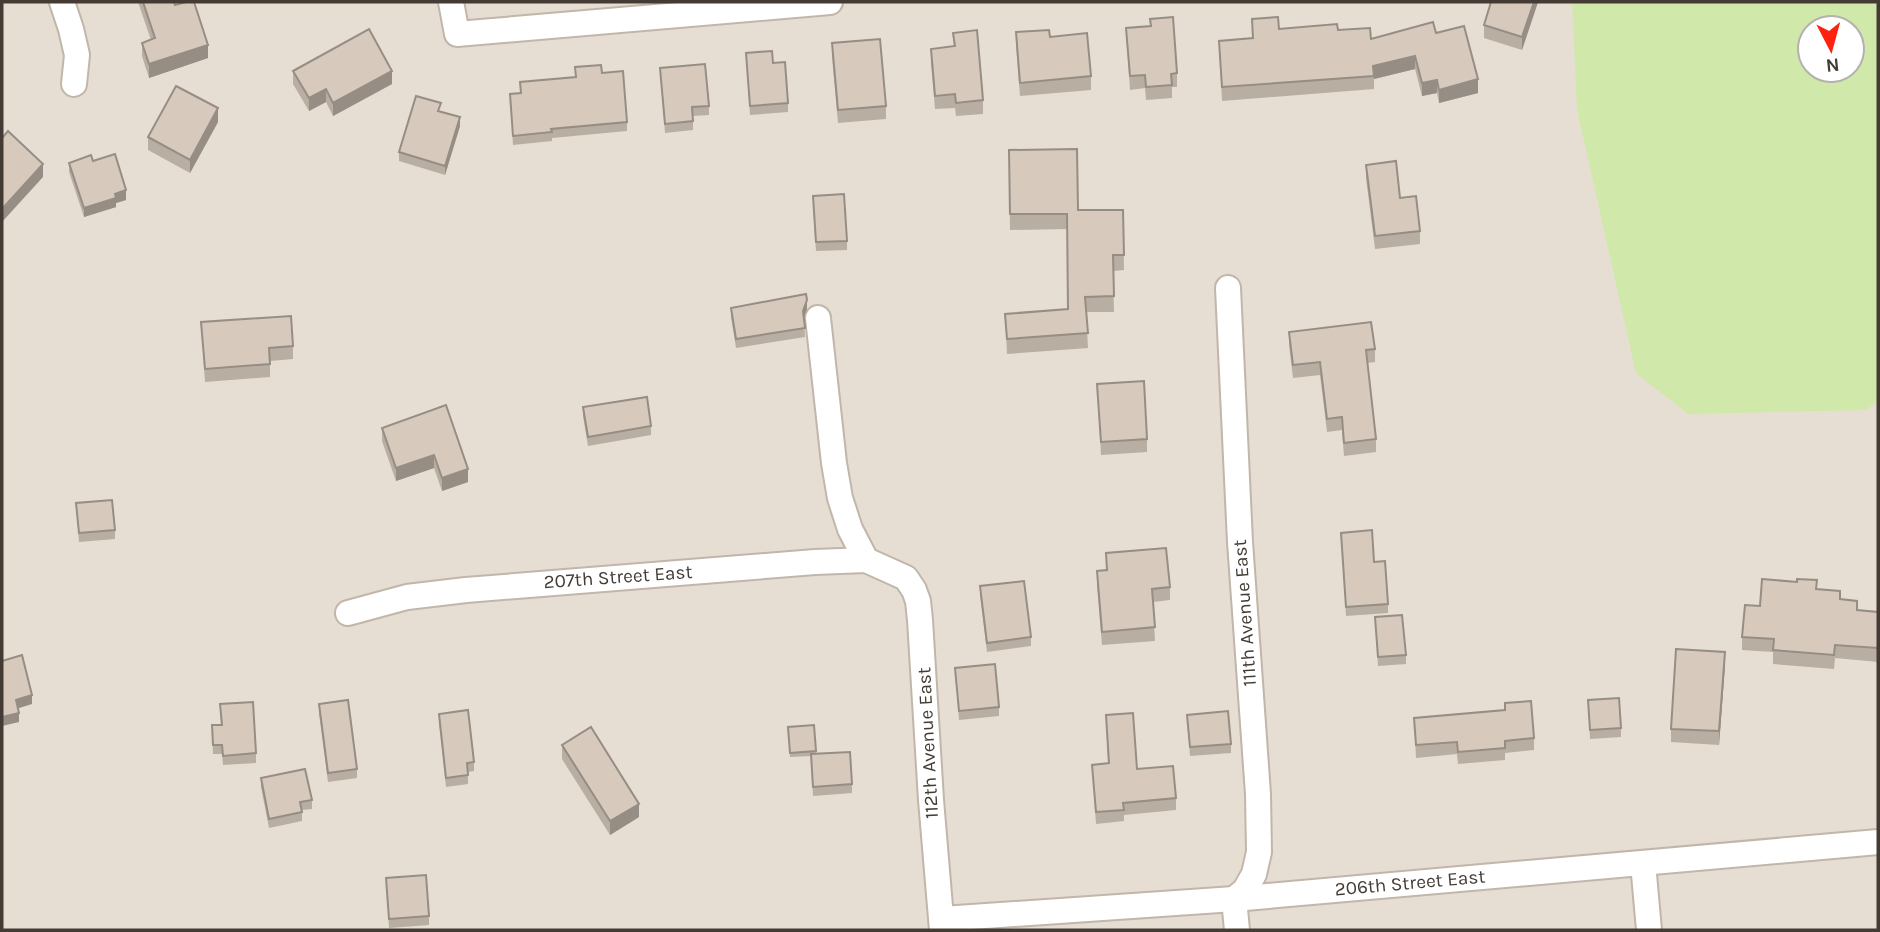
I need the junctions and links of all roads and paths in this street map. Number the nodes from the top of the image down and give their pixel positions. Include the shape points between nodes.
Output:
1 (62, 2) edge
2 (451, 2) edge
3 (830, 2) edge
4 (74, 84) dead end
5 (1228, 288) dead end
6 (818, 318) dead end
7 (877, 565) junction
8 (348, 613) dead end
9 (1878, 842) edge
10 (1643, 863) junction
11 (1234, 899) junction
12 (942, 925) edge
13 (1237, 930) edge
14 (1649, 930) edge

1 - 4 street via 77,55
2 - 3 street via 457,34
5 - 11 street, 111th Avenue East via 1259,852 1254,874
6 - 7 street, 112th Avenue East via 840,498 850,529
7 - 8 street, 207th Street East via 815,562 466,590 407,597
7 - 12 street, 112th Avenue East via 906,578 918,601
9 - 10 street, 206th Street East
10 - 11 street, 206th Street East
10 - 14 street
11 - 12 street, 206th Street East
11 - 13 street

